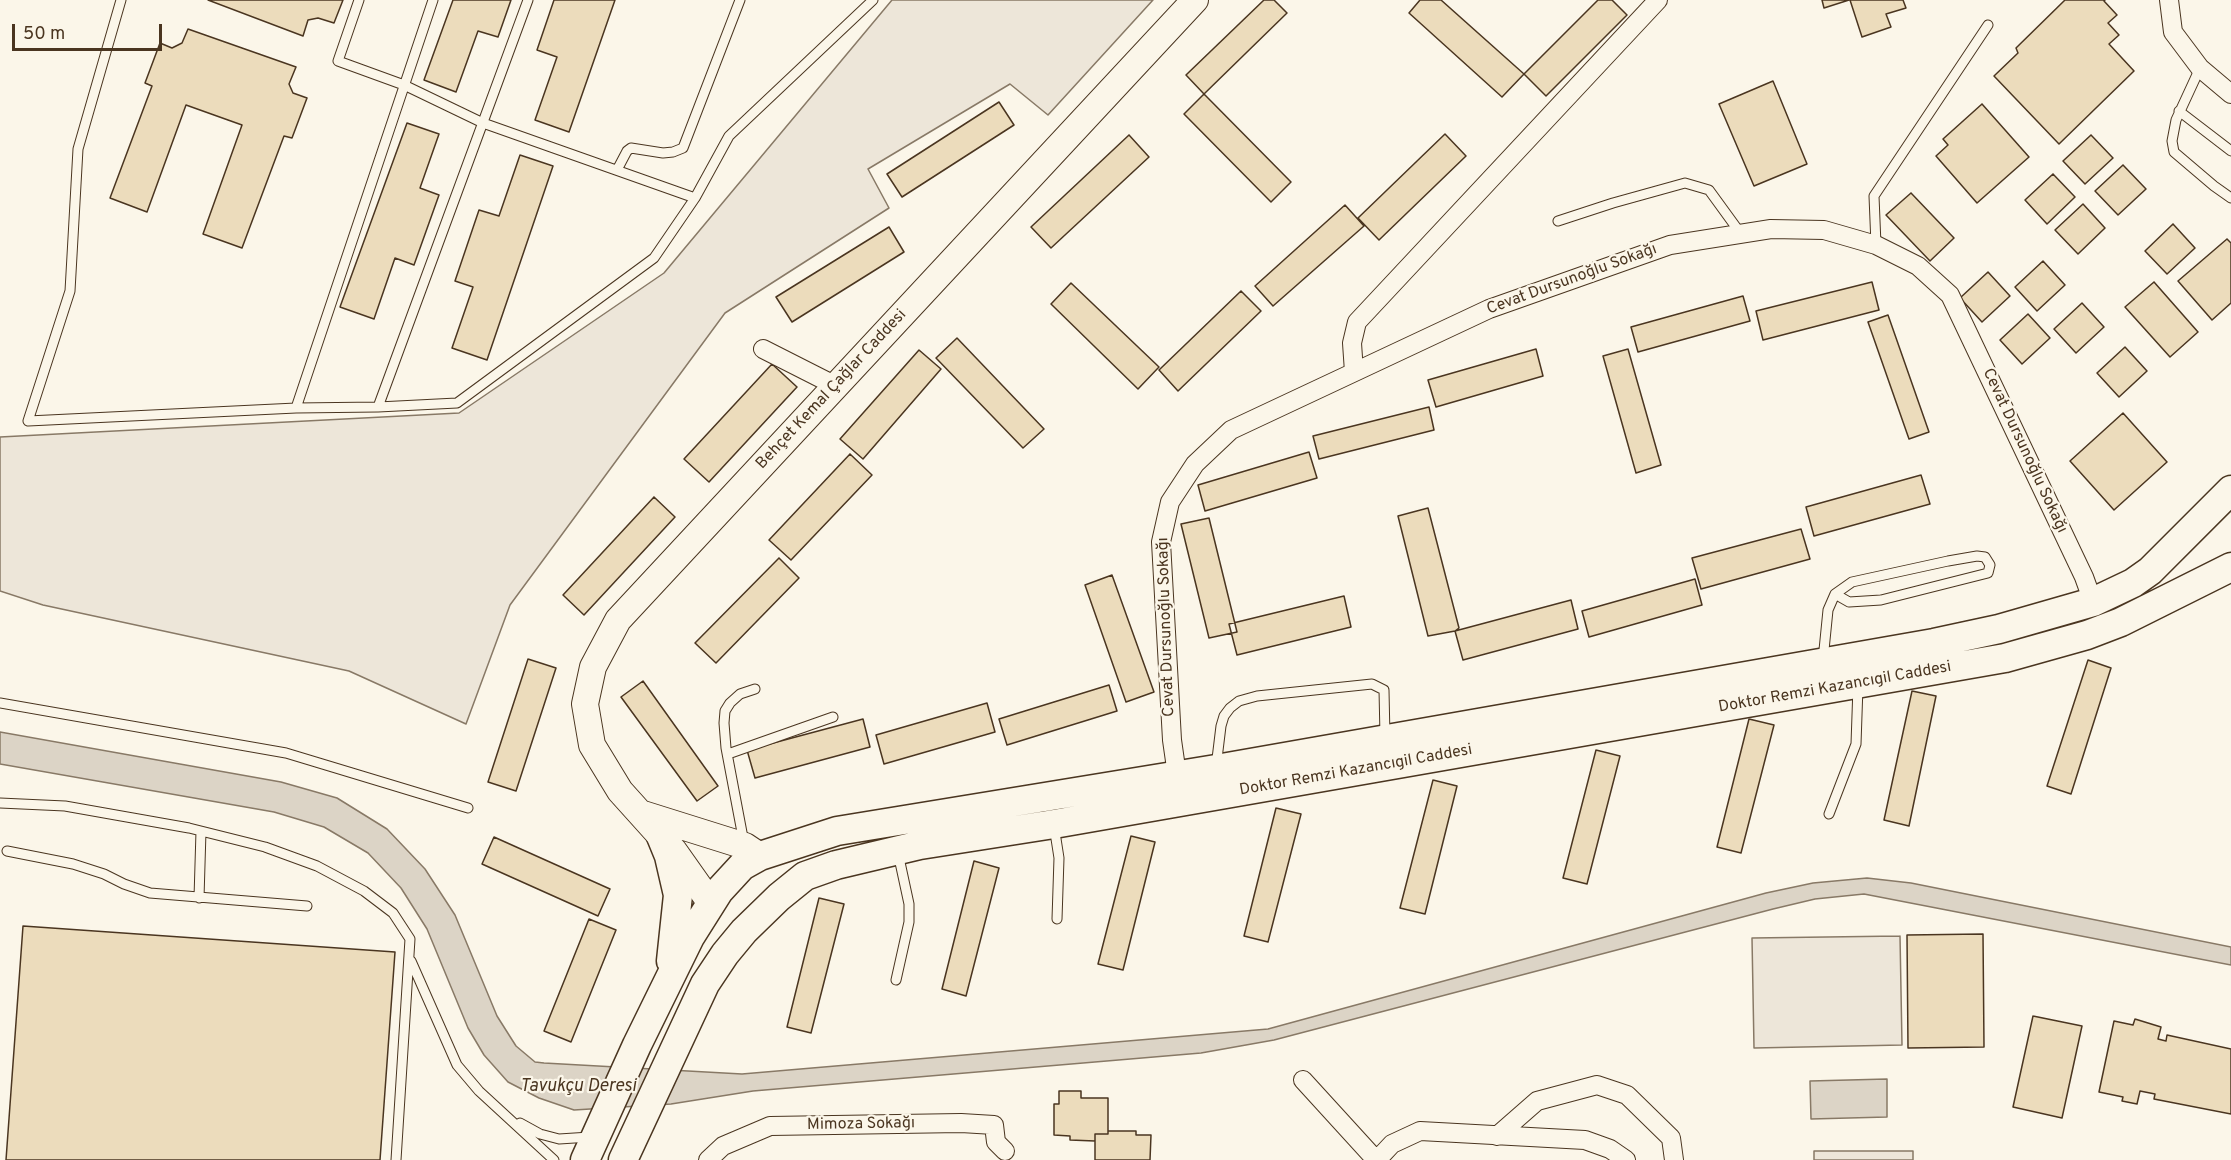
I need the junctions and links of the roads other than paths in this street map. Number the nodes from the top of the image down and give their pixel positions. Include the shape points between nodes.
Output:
1 (121, 0) edge
2 (359, 0) edge
3 (433, 0) edge
4 (528, 0) edge
5 (740, 0) edge
6 (873, 0) edge
7 (1195, 0) edge
8 (1658, 0) edge
9 (2169, 0) edge
10 (1988, 25) dead end
11 (2200, 69) junction
12 (404, 85) junction
13 (2231, 94) edge
14 (2179, 111) junction
15 (483, 123) junction
16 (2231, 152) edge
17 (617, 170) junction
18 (695, 198) junction
19 (2231, 198) edge
20 (1558, 221) dead end
21 (1741, 234) junction
22 (1876, 245) junction
23 (763, 349) dead end
24 (1354, 372) junction
25 (836, 386) junction
26 (378, 407) junction
27 (296, 408) junction
28 (2231, 490) edge
29 (2231, 567) edge
30 (1835, 594) junction
31 (2093, 602) junction
32 (1823, 663) junction
33 (1858, 684) junction
34 (755, 689) dead end
35 (0, 703) edge
36 (833, 717) dead end
37 (1385, 739) junction
38 (728, 754) junction
39 (1216, 770) junction
40 (1177, 775) junction
41 (0, 803) edge
42 (468, 808) dead end
43 (1829, 814) dead end
44 (652, 824) junction
45 (1054, 824) junction
46 (201, 831) junction
47 (898, 850) junction
48 (7, 851) dead end
49 (752, 851) junction
50 (199, 897) junction
51 (779, 897) junction
52 (710, 902) junction
53 (307, 906) dead end
54 (1057, 919) dead end
55 (744, 931) junction
56 (410, 958) junction
57 (896, 980) dead end
58 (662, 995) junction
59 (1304, 1080) dead end
60 (512, 1119) junction
61 (1497, 1136) junction
62 (594, 1140) edge
63 (1005, 1151) dead end
64 (629, 1152) edge
65 (396, 1160) edge
66 (554, 1160) edge
67 (708, 1160) edge
68 (1376, 1160) edge
69 (1626, 1160) edge
70 (1674, 1160) edge

1 - 27 lane via 78,149 70,291 28,421
2 - 12 lane via 338,60
3 - 12 lane
4 - 15 lane
5 - 17 lane via 683,148 663,153 631,148
6 - 18 lane via 729,136
7 - 25 main road, Behçet Kemal Çağlar Caddesi
8 - 24 street via 1357,322 1352,343
9 - 11 street via 2173,32
10 - 22 lane via 1874,196
11 - 13 street
11 - 14 lane
12 - 15 lane
12 - 27 lane
14 - 16 lane
14 - 19 lane via 2173,131 2174,152
15 - 17 lane
15 - 26 lane
17 - 18 lane
18 - 26 lane via 654,258 457,403
20 - 21 lane via 1685,183 1709,190
21 - 22 street, Cevat Dursunoğlu Sokağı via 1771,229 1824,230
21 - 24 street, Cevat Dursunoğlu Sokağı via 1670,244 1489,309
22 - 31 street, Cevat Dursunoğlu Sokağı via 1918,266 1950,295
23 - 25 street
24 - 40 street, Cevat Dursunoğlu Sokağı via 1231,430 1195,464 1170,502 1161,542
25 - 44 main road, Behçet Kemal Çağlar Caddesi via 618,620 593,667 585,704 592,745 620,791
26 - 27 lane
28 - 31 main road, Doktor Remzi Kazancıgil Caddesi via 2150,571
29 - 33 main road, Doktor Remzi Kazancıgil Caddesi via 2087,635 2005,658
30 - 30 lane via 1852,582 1948,561 1977,556 1985,557 1990,565 1988,573 1881,600 1849,602
30 - 32 lane via 1828,610
31 - 32 main road, Doktor Remzi Kazancıgil Caddesi via 1999,629
32 - 37 main road, Doktor Remzi Kazancıgil Caddesi
33 - 43 lane via 1856,744
33 - 45 main road, Doktor Remzi Kazancıgil Caddesi
34 - 38 lane via 740,694 725,711
35 - 42 lane via 286,753
36 - 38 lane
37 - 39 main road, Doktor Remzi Kazancıgil Caddesi
37 - 39 lane via 1384,690 1372,684 1257,696 1239,701 1224,716
38 - 49 lane
39 - 40 main road, Doktor Remzi Kazancıgil Caddesi
40 - 49 main road, Doktor Remzi Kazancıgil Caddesi via 837,831
41 - 46 lane via 65,806
44 - 49 main road
44 - 52 main road, Behçet Kemal Çağlar Caddesi
44 - 58 main road via 669,856 678,895 673,951
45 - 47 main road, Doktor Remzi Kazancıgil Caddesi
45 - 54 lane via 1059,858
46 - 50 lane
46 - 56 lane via 307,862 364,891 393,913 410,939
47 - 51 main road, Doktor Remzi Kazancıgil Caddesi via 806,876
47 - 57 lane via 909,922
48 - 50 lane via 73,864 150,893
49 - 51 main road via 773,870 779,883
49 - 52 main road, Doktor Remzi Kazancıgil Caddesi
50 - 53 lane
51 - 55 main road, Doktor Remzi Kazancıgil Caddesi
52 - 55 main road via 721,918
52 - 58 main road, Doktor Remzi Kazancıgil Caddesi
55 - 64 main road, Doktor Remzi Kazancıgil Caddesi via 705,984
56 - 60 lane via 457,1065 479,1091
56 - 65 lane
58 - 62 main road, Doktor Remzi Kazancıgil Caddesi
59 - 68 street
60 - 62 lane via 559,1139
60 - 66 lane
61 - 68 street via 1420,1131 1392,1143
61 - 69 street via 1585,1140
61 - 70 street via 1537,1101 1597,1085 1627,1095 1671,1138
63 - 67 street, Mimoza Sokağı via 996,1142 994,1125 770,1126 723,1146

